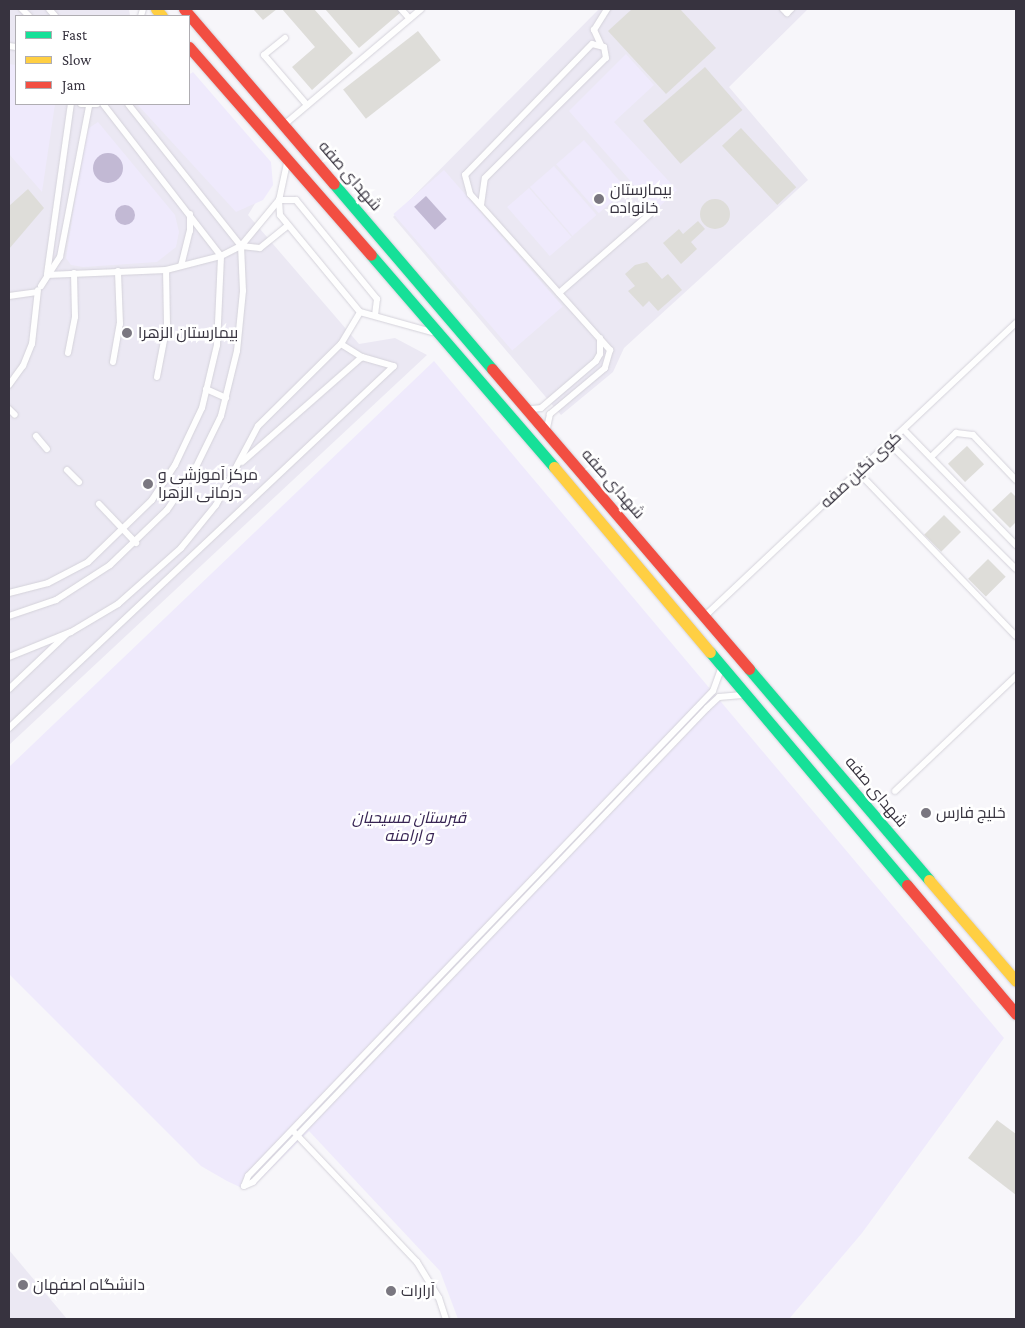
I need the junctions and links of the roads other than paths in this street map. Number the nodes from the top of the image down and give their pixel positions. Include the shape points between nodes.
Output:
1 (401, 9) edge
2 (421, 9) edge
3 (607, 9) edge
4 (783, 9) edge
5 (791, 9) edge
6 (190, 16) edge
7 (409, 18) junction
8 (285, 38) dead end
9 (601, 45) junction
10 (190, 48) edge
11 (307, 104) junction
12 (71, 105) edge
13 (85, 105) edge
14 (93, 105) edge
15 (104, 105) edge
16 (129, 105) edge
17 (89, 106) junction
18 (284, 124) junction
19 (287, 162) junction
20 (279, 200) junction
21 (481, 205) junction
22 (190, 214) junction
23 (650, 214) dead end
24 (288, 225) junction
25 (241, 246) junction
26 (221, 256) junction
27 (181, 266) junction
28 (166, 270) junction
29 (118, 271) junction
30 (74, 273) junction
31 (47, 275) junction
32 (39, 289) junction
33 (559, 293) junction
34 (9, 296) edge
35 (360, 312) junction
36 (375, 315) junction
37 (1016, 323) edge
38 (440, 334) junction
39 (600, 338) junction
40 (341, 344) junction
41 (68, 353) dead end
42 (362, 357) junction
43 (113, 362) dead end
44 (158, 377) dead end
45 (9, 384) edge
46 (206, 389) junction
47 (226, 398) junction
48 (9, 408) edge
49 (528, 408) junction
50 (15, 416) dead end
51 (904, 430) junction
52 (548, 432) junction
53 (36, 436) dead end
54 (890, 444) junction
55 (47, 449) dead end
56 (931, 458) junction
57 (240, 465) junction
58 (66, 470) dead end
59 (859, 473) junction
60 (1016, 480) edge
61 (79, 482) dead end
62 (99, 504) dead end
63 (124, 530) junction
64 (136, 543) junction
65 (1016, 545) edge
66 (1016, 569) edge
67 (9, 593) edge
68 (9, 616) edge
69 (705, 616) junction
70 (70, 632) junction
71 (1016, 636) edge
72 (9, 656) edge
73 (721, 668) junction
74 (1016, 676) edge
75 (9, 689) edge
76 (744, 695) junction
77 (9, 728) edge
78 (895, 791) dead end
79 (870, 810) junction
80 (854, 824) junction
81 (1016, 981) edge
82 (1016, 1014) edge
83 (294, 1132) junction
84 (446, 1319) edge

1 - 7 lane
2 - 7 lane
3 - 9 lane via 594,30
4 - 5 lane via 787,13
6 - 18 main road, شهدای صفه
7 - 11 lane
8 - 11 lane via 264,55
9 - 21 lane via 606,58 485,178
9 - 21 lane via 592,44 467,170 465,185
10 - 19 main road
11 - 18 lane
12 - 31 lane
13 - 17 lane
14 - 17 lane
15 - 22 lane
16 - 25 lane
17 - 31 lane via 60,256
18 - 49 main road, شهدای صفه
19 - 20 lane
19 - 38 main road
20 - 24 lane via 280,215
20 - 25 lane
20 - 36 lane via 296,200 377,299
21 - 33 lane
22 - 26 lane
22 - 27 lane via 190,231
23 - 33 lane
24 - 25 lane via 260,248
24 - 35 lane
25 - 26 lane
25 - 47 lane via 243,291 239,334
26 - 27 lane
26 - 46 lane via 217,345
27 - 28 lane
28 - 29 lane
28 - 44 lane via 167,325
29 - 30 lane
29 - 43 lane via 120,324
30 - 31 lane
30 - 41 lane via 75,317
31 - 32 lane
32 - 34 lane
32 - 45 lane via 32,344 23,366
33 - 39 lane
35 - 36 lane
35 - 40 lane
36 - 38 lane via 386,321
37 - 51 lane, کوی نگین صفه
38 - 73 main road
39 - 49 lane via 600,354 596,361 541,408
39 - 52 lane via 610,350 609,363 550,414
40 - 42 lane
40 - 57 lane via 258,426
42 - 57 lane
42 - 77 lane via 394,366
46 - 47 lane
46 - 63 lane via 202,408 175,465 152,500
47 - 64 lane via 221,416 194,471 167,510
48 - 50 lane
49 - 52 main road, شهدای صفه
51 - 54 lane, کوی نگین صفه
51 - 56 lane
52 - 69 main road, شهدای صفه
53 - 55 lane
54 - 59 lane, کوی نگین صفه
54 - 66 lane
56 - 60 lane via 956,434 973,435
56 - 65 lane
57 - 70 lane via 216,505 181,548 118,604
58 - 61 lane
59 - 69 lane, کوی نگین صفه
59 - 71 lane
62 - 63 lane
63 - 64 lane
63 - 67 lane via 88,562 48,583
64 - 68 lane via 110,565 56,600
69 - 79 main road, شهدای صفه
70 - 72 lane
70 - 75 lane
73 - 76 main road
73 - 83 lane via 713,692
74 - 78 lane
76 - 80 main road
76 - 83 lane via 719,697
79 - 80 main road
79 - 81 main road, شهدای صفه
80 - 82 main road
83 - 83 lane via 248,1176 244,1186 254,1182
83 - 84 lane via 416,1262 439,1298

